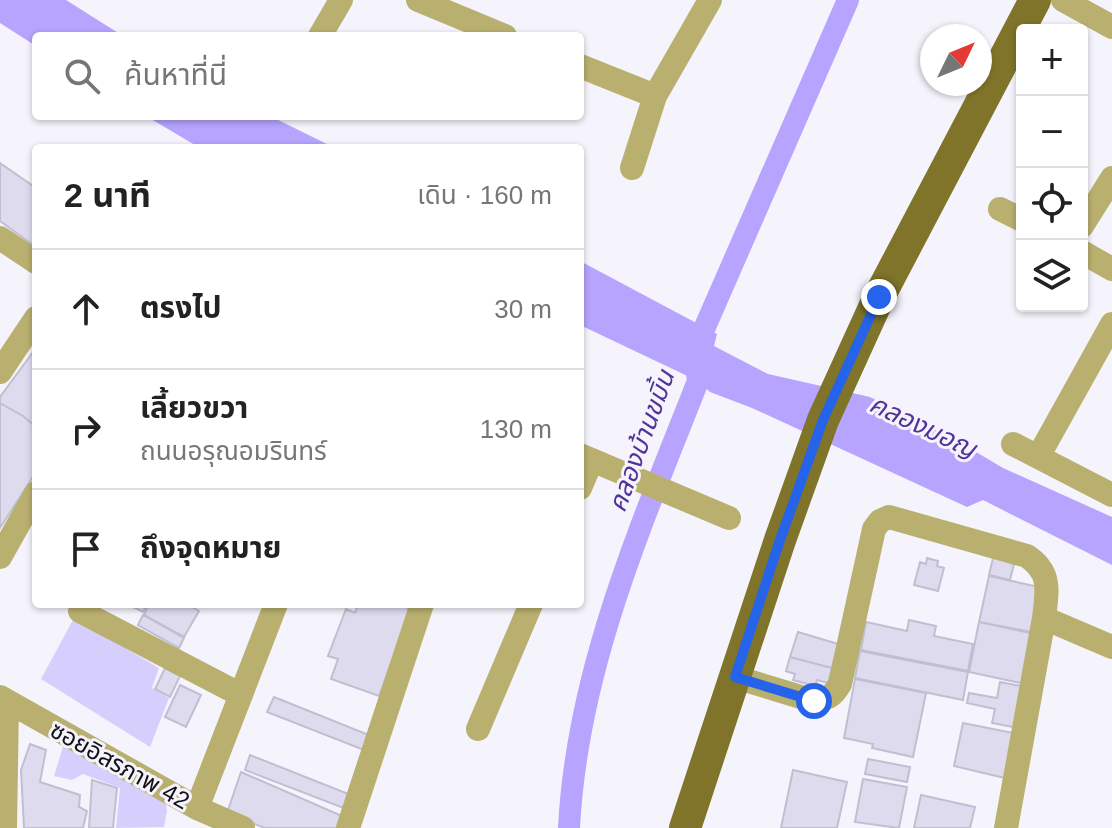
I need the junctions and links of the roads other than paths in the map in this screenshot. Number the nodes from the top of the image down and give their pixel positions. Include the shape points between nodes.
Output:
1 (341, 0) edge
2 (418, 0) edge
3 (710, 0) edge
4 (1035, 0) edge
5 (1063, 0) edge
6 (1104, 15) edge
7 (322, 32) edge
8 (495, 32) edge
9 (584, 68) edge
10 (655, 96) junction
11 (632, 168) dead end
12 (1112, 178) edge
13 (1000, 209) dead end
14 (1088, 216) edge
15 (1016, 217) edge
16 (0, 238) edge
17 (1088, 255) edge
18 (32, 259) edge
19 (1112, 269) edge
20 (32, 324) edge
21 (1112, 324) edge
22 (0, 372) edge
23 (1013, 444) dead end
24 (586, 457) edge
25 (1038, 457) junction
26 (1112, 495) edge
27 (32, 500) edge
28 (729, 518) dead end
29 (0, 557) edge
30 (274, 608) edge
31 (413, 608) edge
32 (529, 608) edge
33 (80, 611) dead end
34 (1044, 618) junction
35 (1112, 647) edge
36 (735, 677) junction
37 (241, 695) junction
38 (3, 699) edge
39 (478, 729) dead end
40 (197, 808) junction
41 (5, 828) edge
42 (243, 828) edge
43 (348, 828) edge
44 (685, 828) edge
45 (1006, 828) edge

1 - 7 street
2 - 8 street
3 - 10 street
4 - 36 main road via 879,297 823,420
5 - 6 street
9 - 10 street
10 - 11 street
12 - 14 street
13 - 15 street
16 - 18 street
17 - 19 street
20 - 22 street
21 - 25 street
23 - 25 street
24 - 28 street
25 - 26 street
27 - 29 street
30 - 37 street
31 - 43 street
32 - 39 street
33 - 37 street
34 - 35 street
34 - 36 street via 1045,576 1027,556 889,517 874,529 834,693 814,701
34 - 45 street
36 - 44 main road
37 - 40 street
38 - 40 street, ซอยอิสรภาพ 42
38 - 41 street
40 - 42 street, ซอยอิสรภาพ 42

